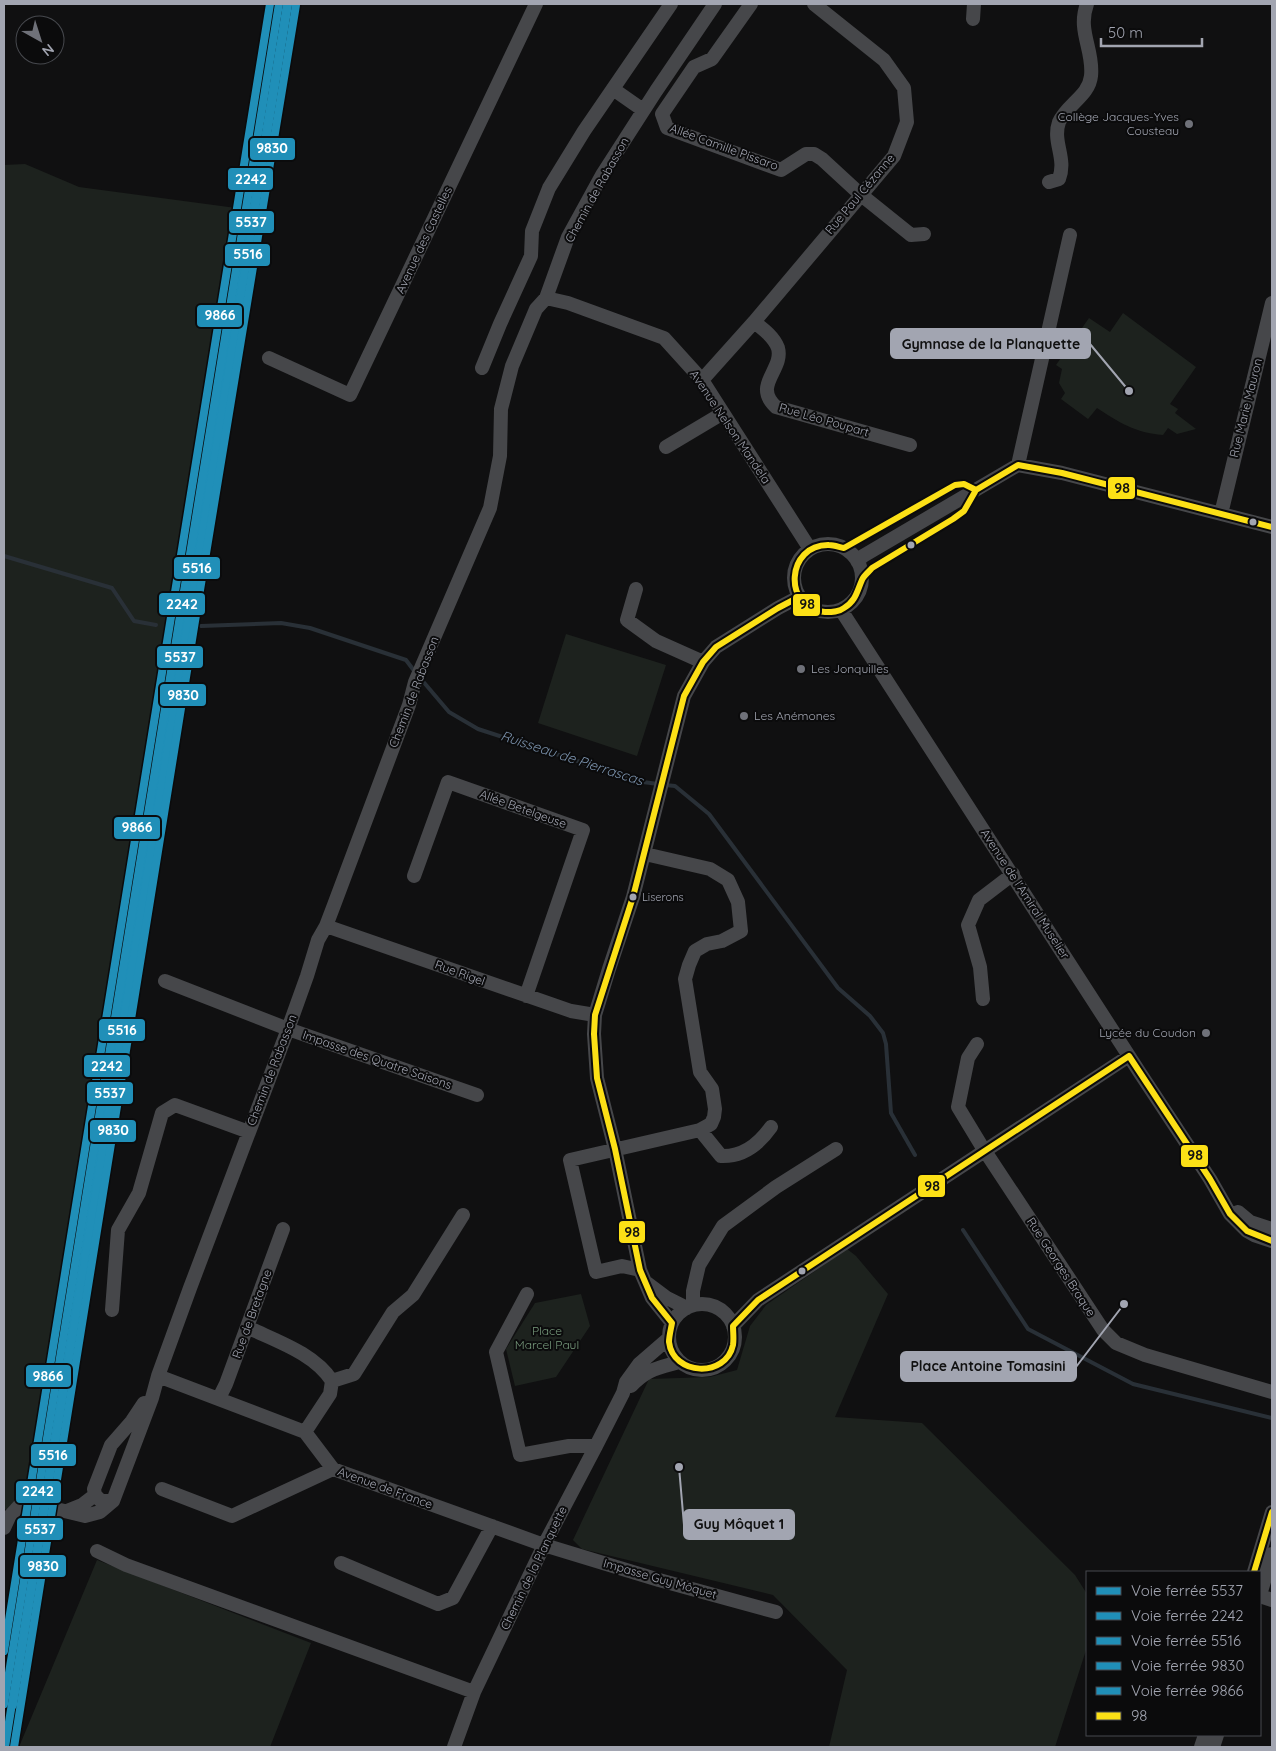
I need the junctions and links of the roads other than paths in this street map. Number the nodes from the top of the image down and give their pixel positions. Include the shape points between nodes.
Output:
1 (536, 4) edge
2 (671, 4) edge
3 (715, 4) edge
4 (751, 4) edge
5 (814, 4) edge
6 (974, 4) edge
7 (1087, 4) edge
8 (973, 19) dead end
9 (613, 89) junction
10 (643, 110) junction
11 (1049, 182) dead end
12 (860, 194) junction
13 (924, 234) dead end
14 (1070, 235) dead end
15 (546, 298) junction
16 (1272, 303) edge
17 (754, 322) junction
18 (269, 358) dead end
19 (482, 368) dead end
20 (702, 380) junction
21 (723, 413) junction
22 (910, 445) dead end
23 (666, 447) dead end
24 (1018, 465) junction
25 (1221, 514) junction
26 (1272, 527) edge
27 (810, 549) junction
28 (858, 561) junction
29 (636, 590) dead end
30 (799, 597) junction
31 (840, 610) junction
32 (703, 662) junction
33 (644, 854) junction
34 (1013, 874) junction
35 (414, 876) dead end
36 (326, 926) junction
37 (165, 981) dead end
38 (526, 996) junction
39 (983, 999) dead end
40 (595, 1015) junction
41 (288, 1029) junction
42 (977, 1044) dead end
43 (1129, 1056) junction
44 (477, 1095) dead end
45 (771, 1127) dead end
46 (700, 1130) junction
47 (249, 1132) junction
48 (615, 1149) junction
49 (836, 1149) dead end
50 (986, 1152) junction
51 (1210, 1179) junction
52 (463, 1215) dead end
53 (283, 1229) dead end
54 (1272, 1229) edge
55 (1272, 1241) edge
56 (642, 1275) junction
57 (527, 1294) dead end
58 (758, 1300) junction
59 (690, 1306) junction
60 (112, 1310) dead end
61 (723, 1312) junction
62 (672, 1323) junction
63 (733, 1326) junction
64 (247, 1327) junction
65 (669, 1338) junction
66 (680, 1362) junction
67 (158, 1376) junction
68 (332, 1380) junction
69 (1272, 1392) edge
70 (623, 1393) junction
71 (219, 1398) junction
72 (305, 1432) junction
73 (596, 1446) junction
74 (333, 1469) junction
75 (162, 1489) dead end
76 (95, 1495) junction
77 (113, 1501) junction
78 (67, 1511) junction
79 (1272, 1512) edge
80 (492, 1526) junction
81 (4, 1528) edge
82 (544, 1545) junction
83 (97, 1552) dead end
84 (1272, 1554) edge
85 (342, 1562) dead end
86 (1254, 1571) edge
87 (1261, 1592) edge
88 (776, 1612) dead end
89 (474, 1692) junction
90 (454, 1747) edge

1 - 18 street, Avenue des Castelles via 350,395
2 - 9 street
3 - 10 street, Chemin de Rabasson
4 - 12 street, Allée Camille Pissaro via 712,59 694,67 662,114 667,128 781,170 806,154 814,154
5 - 12 street, Rue Paul Cézanne via 884,60 904,88 907,122 894,156
6 - 8 street
7 - 11 street via 1083,18 1091,62 1089,88 1060,120 1057,130 1062,169 1058,179
9 - 10 street
9 - 19 street via 549,188 532,231 531,256
10 - 15 street, Chemin de Rabasson via 568,237
12 - 13 street via 911,235
12 - 17 street, Rue Paul Cézanne
14 - 24 street
15 - 20 street, Avenue Nelson Mandela via 664,338
15 - 36 street, Chemin de Rabasson via 536,309 512,366 501,409 500,456 490,508 424,663
16 - 25 street, Rue Marie Mauron
17 - 20 street, Rue Paul Cézanne
17 - 22 street, Rue Léo Poupart via 778,349 767,386 769,401 776,407
20 - 21 street, Avenue Nelson Mandela
21 - 23 street
21 - 27 street, Avenue Nelson Mandela
24 - 25 street via 1062,473
24 - 28 street
25 - 26 street
27 - 28 street via 836,545
27 - 30 street via 796,565 795,587
28 - 31 street via 860,589 856,598
29 - 32 street via 626,620 656,641
30 - 31 street via 805,604 822,612
30 - 32 street via 735,634 716,647
31 - 34 street, Avenue de l'Amiral Muselier
32 - 33 street via 684,696
33 - 40 street via 634,897
33 - 46 street via 710,869 728,880 738,902 741,931 695,951 685,979 700,1072 712,1089 715,1108 710,1124
34 - 39 street via 979,900 968,925 980,967
34 - 43 street, Avenue de l'Amiral Muselier
35 - 38 street, Allée Betelgeuse via 448,782 583,830
36 - 38 street, Rue Rigel
36 - 41 street, Chemin de Rabasson via 318,940
37 - 41 street, Impasse des Quatre Saisons
38 - 40 street, Rue Rigel via 571,1011
40 - 48 street via 597,1078
41 - 44 street, Impasse des Quatre Saisons
41 - 47 street, Chemin de Rabasson
42 - 50 street, Rue Georges Braque via 968,1058 958,1107
43 - 50 street
43 - 51 street, Avenue de l'Amiral Muselier
45 - 46 street via 761,1141 728,1157 721,1156
46 - 48 street
47 - 60 street via 175,1104 162,1113 139,1193 118,1230
47 - 67 street, Chemin de Rabasson
48 - 56 street
48 - 56 street via 570,1160 596,1272 622,1266
49 - 59 street via 723,1226 699,1265
50 - 58 street
50 - 69 street, Rue Georges Braque via 1103,1330 1116,1343 1145,1355
51 - 54 street, Avenue de l'Amiral Muselier via 1242,1216
51 - 55 street, Avenue de l'Amiral Muselier via 1230,1214 1254,1235
52 - 68 street via 413,1294 393,1312 354,1374
53 - 64 street, Rue de Bretagne
56 - 59 street via 667,1298
56 - 62 street via 658,1307
57 - 73 street via 496,1352 520,1454 569,1446
58 - 61 street
58 - 63 street
59 - 61 street via 709,1305
59 - 62 street
61 - 63 street
62 - 65 street
63 - 66 street via 734,1346 724,1362 706,1370 697,1370
64 - 68 street via 295,1350 324,1369
64 - 71 street, Rue de Bretagne
65 - 66 street via 670,1347
65 - 70 street, Chemin de la Planquette via 639,1364 626,1382
66 - 70 street, Chemin de la Planquette via 645,1372
67 - 71 street
67 - 76 street, Chemin de Rabasson via 132,1421 111,1444 94,1489
67 - 77 street, Chemin de Rabasson
68 - 72 street via 330,1394
70 - 73 street, Chemin de la Planquette
71 - 72 street
72 - 74 street, Avenue de France
73 - 82 street, Chemin de la Planquette
74 - 75 street via 232,1516
74 - 80 street, Avenue de France
76 - 77 street via 101,1501
76 - 78 street
77 - 78 street via 100,1512 85,1516
78 - 81 street via 20,1506
79 - 86 street
80 - 82 street, Avenue de France
80 - 85 street via 453,1598 438,1604
82 - 88 street, Impasse Guy Môquet
82 - 89 street, Chemin de la Planquette
83 - 89 street
84 - 87 street
89 - 90 street, Chemin de la Planquette

